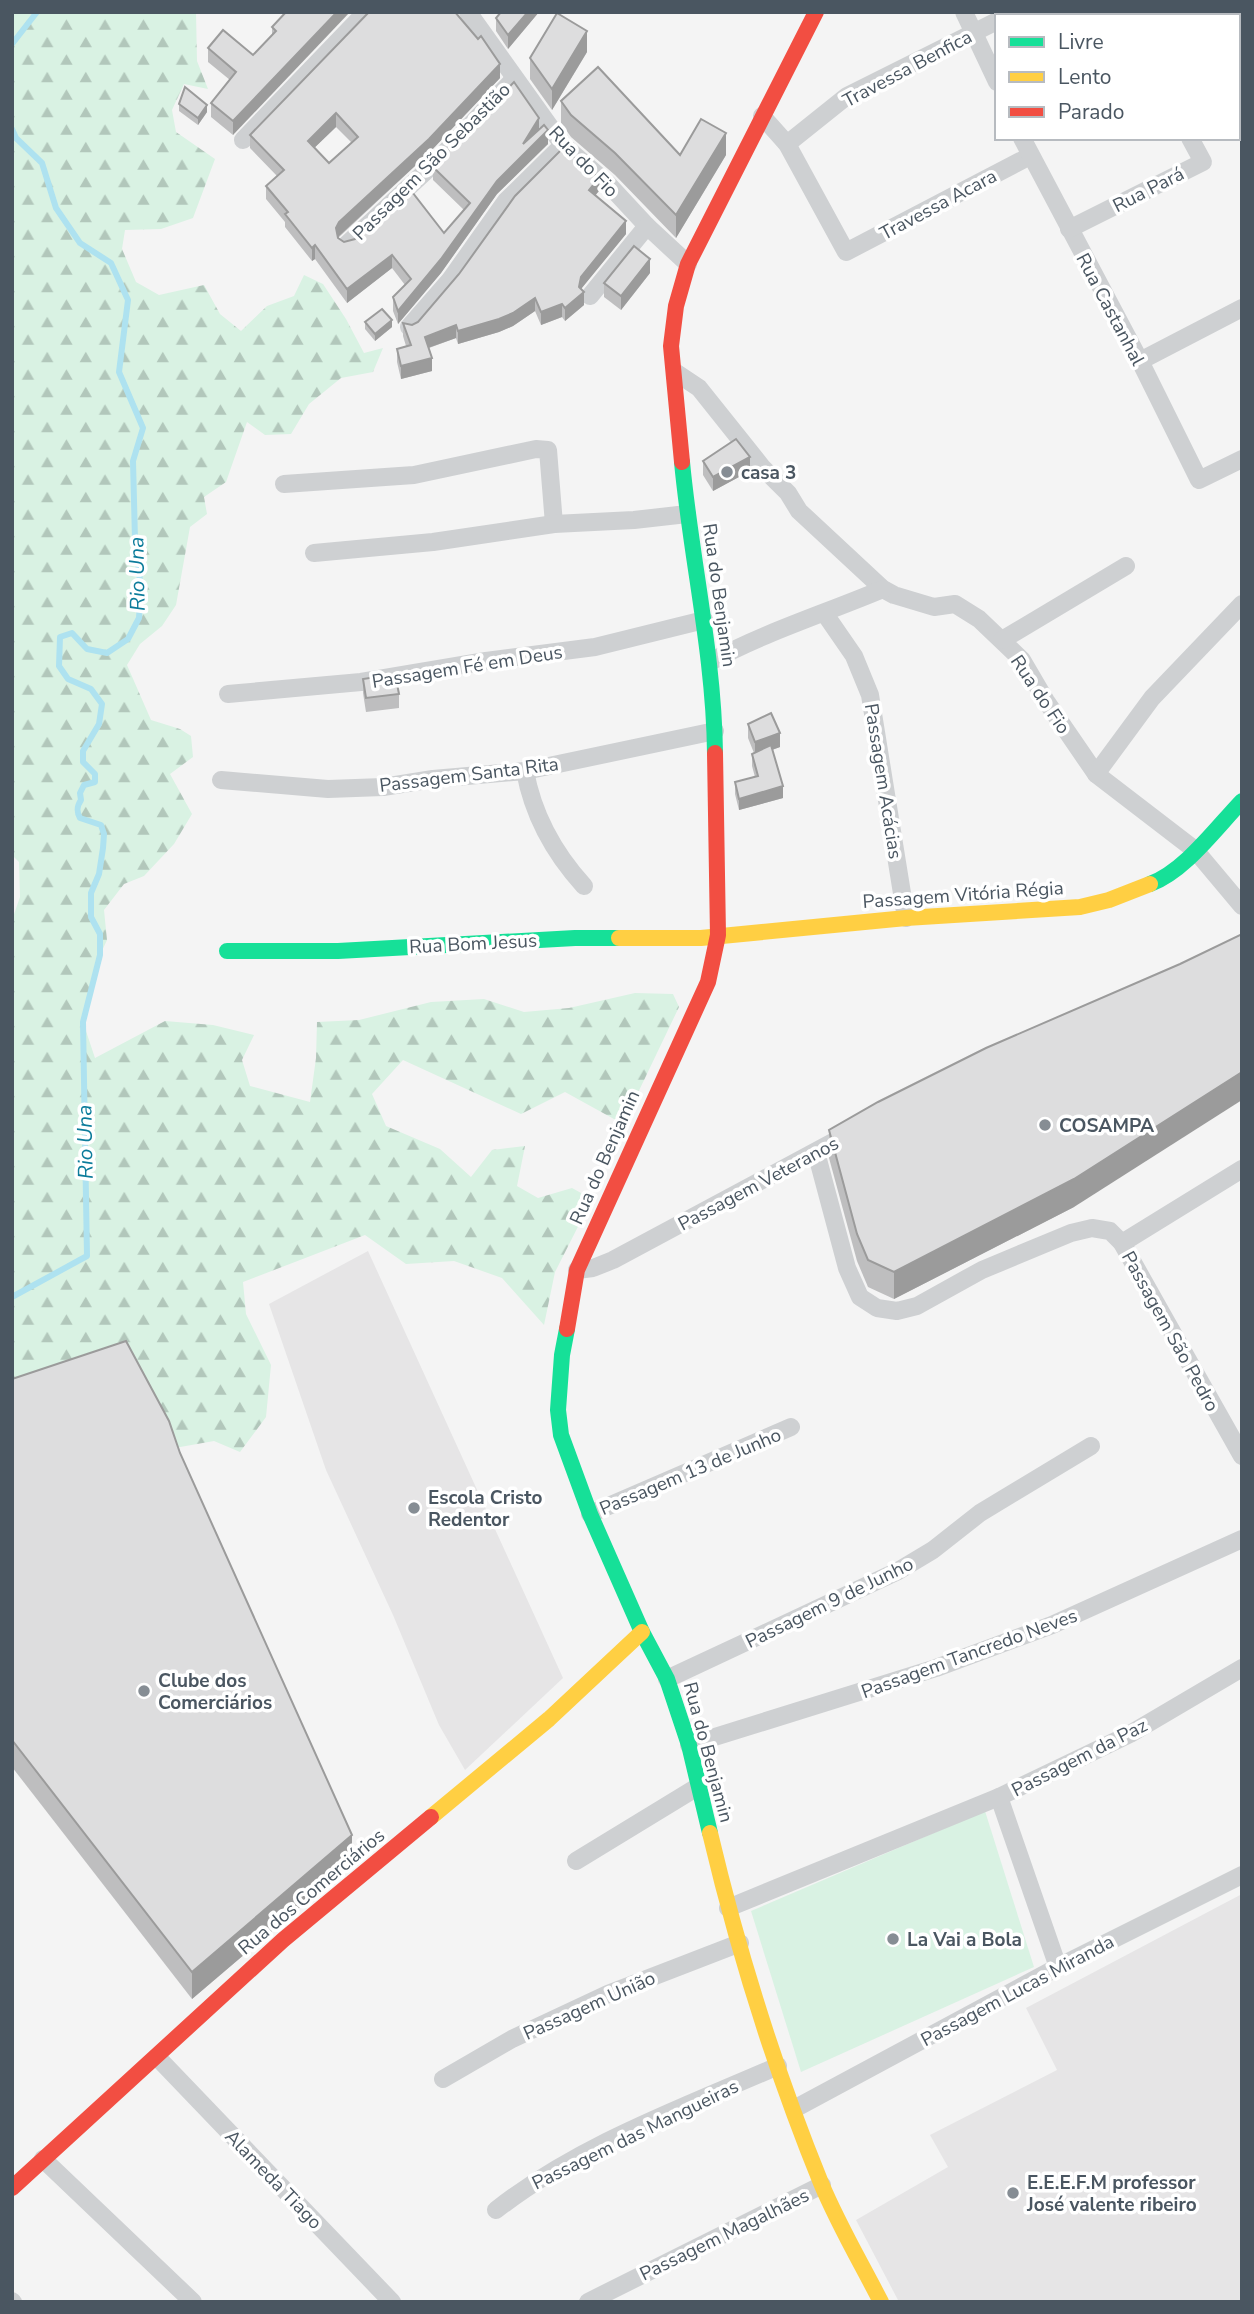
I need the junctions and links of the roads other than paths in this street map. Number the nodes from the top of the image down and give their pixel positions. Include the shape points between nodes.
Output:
1 (366, 12) edge
2 (468, 12) edge
3 (816, 12) edge
4 (964, 12) edge
5 (995, 21) edge
6 (975, 32) junction
7 (995, 77) edge
8 (514, 79) junction
9 (761, 116) junction
10 (1023, 140) edge
11 (1191, 140) edge
12 (243, 141) dead end
13 (787, 144) junction
14 (563, 145) junction
15 (1030, 156) junction
16 (647, 226) junction
17 (1069, 229) junction
18 (348, 244) edge
19 (688, 264) junction
20 (590, 296) dead end
21 (1242, 308) edge
22 (408, 327) edge
23 (1140, 361) junction
24 (675, 372) junction
25 (1242, 459) edge
26 (284, 484) dead end
27 (687, 514) junction
28 (554, 524) junction
29 (314, 553) dead end
30 (1126, 566) dead end
31 (883, 589) junction
32 (1242, 604) edge
33 (825, 614) junction
34 (704, 620) junction
35 (1002, 640) junction
36 (710, 662) junction
37 (228, 694) dead end
38 (715, 731) junction
39 (526, 771) junction
40 (1096, 774) junction
41 (221, 780) dead end
42 (1242, 802) edge
43 (1195, 850) junction
44 (584, 886) dead end
45 (1242, 906) edge
46 (906, 918) junction
47 (719, 936) junction
48 (226, 951) dead end
49 (868, 1122) edge
50 (816, 1152) junction
51 (1242, 1169) edge
52 (1122, 1243) junction
53 (577, 1270) junction
54 (791, 1427) dead end
55 (1091, 1446) dead end
56 (1242, 1456) edge
57 (590, 1514) junction
58 (1242, 1539) edge
59 (642, 1632) junction
60 (1242, 1668) edge
61 (667, 1679) junction
62 (689, 1745) junction
63 (699, 1786) junction
64 (999, 1797) junction
65 (576, 1861) dead end
66 (1242, 1875) edge
67 (728, 1908) junction
68 (740, 1943) junction
69 (1058, 1967) junction
70 (157, 2057) junction
71 (778, 2066) junction
72 (443, 2079) dead end
73 (794, 2109) junction
74 (43, 2159) junction
75 (822, 2185) junction
76 (12, 2188) edge
77 (496, 2210) dead end
78 (193, 2302) edge
79 (392, 2302) edge
80 (587, 2302) edge
81 (881, 2302) edge

1 - 12 street
2 - 8 street, Rua do Fio
3 - 9 main road, Rua do Benjamin
4 - 6 street
5 - 6 street, Travessa Benfica
6 - 7 street
6 - 13 street, Travessa Benfica via 847,96
8 - 14 street, Rua do Fio
8 - 18 street, Passagem São Sebastião via 437,161
9 - 13 street
9 - 19 main road, Rua do Benjamin
10 - 15 street, Rua Castanhal
11 - 17 street, Rua Pará via 1203,162
13 - 15 street, Travessa Acara via 846,252
14 - 16 street, Rua do Fio
14 - 22 street via 506,201 450,280
15 - 17 street, Rua Castanhal
16 - 19 street, Rua do Fio
16 - 20 street
17 - 23 street, Rua Castanhal
19 - 24 main road, Rua do Benjamin via 673,320
21 - 23 street
23 - 25 street, Rua Castanhal via 1199,481
24 - 27 main road, Rua do Benjamin
24 - 31 street, Rua do Fio via 699,388 799,511
26 - 28 street via 414,475 548,450
27 - 28 street
27 - 34 main road, Rua do Benjamin
28 - 29 street
30 - 35 street
31 - 33 street
31 - 35 street, Rua do Fio via 934,607 955,604
32 - 40 street via 1152,698
33 - 36 street via 750,640
33 - 46 street, Passagem Acácias via 854,656 870,695
34 - 36 main road, Rua do Benjamin
34 - 37 street, Passagem Fé em Deus via 595,647 361,682
35 - 40 street, Rua do Fio via 1023,660
36 - 38 main road, Rua do Benjamin
38 - 39 street, Passagem Santa Rita
38 - 47 main road, Rua do Benjamin
39 - 41 street, Passagem Santa Rita via 328,789
39 - 44 street via 542,826
40 - 43 street, Rua do Fio
42 - 43 main road, Passagem Vitória Régia
43 - 45 street, Rua do Fio
43 - 46 main road, Passagem Vitória Régia via 1162,880 1099,903
46 - 47 main road, Passagem Vitória Régia
47 - 48 main road, Rua Bom Jesus
47 - 53 main road, Rua do Benjamin via 708,982
49 - 50 street, Passagem Veteranos
50 - 52 street via 847,1268 860,1297 877,1308 897,1311 917,1306 982,1270 1071,1233 1092,1228 1110,1231
50 - 53 street, Passagem Veteranos via 613,1261
51 - 52 street
52 - 56 street, Passagem São Pedro
53 - 57 main road, Rua do Benjamin via 558,1410 568,1459
54 - 57 street, Passagem 13 de Junho
55 - 61 street, Passagem 9 de Junho via 980,1513 898,1572
57 - 59 main road, Rua do Benjamin
58 - 62 street, Passagem Tancredo Neves via 1052,1626 936,1668
59 - 61 main road, Rua do Benjamin
59 - 70 main road, Rua dos Comerciários via 550,1718 283,1940
60 - 64 street, Passagem da Paz via 1130,1734
61 - 62 main road, Rua do Benjamin
62 - 63 main road, Rua do Benjamin
63 - 65 street
63 - 67 main road, Rua do Benjamin
64 - 67 street
64 - 69 street, Passagem da Paz
66 - 69 street, Passagem Lucas Miranda
67 - 68 main road, Rua do Benjamin
68 - 71 main road, Rua do Benjamin
68 - 72 street, Passagem União via 608,1994 512,2039
69 - 73 street, Passagem Lucas Miranda
70 - 74 main road, Rua dos Comerciários
70 - 79 street, Alameda Tiago
71 - 73 main road, Rua do Benjamin
71 - 77 street, Passagem das Mangueiras via 554,2170
73 - 75 main road, Rua do Benjamin
74 - 76 main road, Rua dos Comerciários
74 - 78 street
75 - 80 street, Passagem Magalhães
75 - 81 main road, Rua do Benjamin

